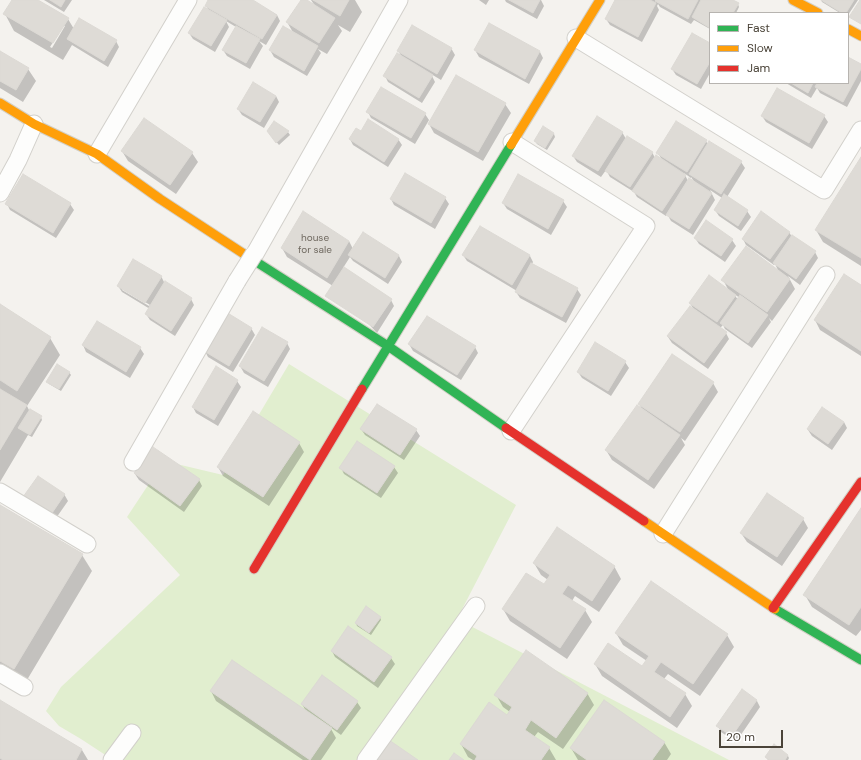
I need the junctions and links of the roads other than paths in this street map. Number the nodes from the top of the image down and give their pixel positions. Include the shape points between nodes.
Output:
1 (188, 0) edge
2 (398, 0) edge
3 (600, 0) edge
4 (793, 0) edge
5 (816, 12) edge
6 (849, 30) edge
7 (861, 36) edge
8 (576, 38) junction
9 (0, 103) edge
10 (31, 130) junction
11 (861, 130) edge
12 (512, 142) junction
13 (97, 154) junction
14 (0, 193) edge
15 (253, 256) junction
16 (826, 275) dead end
17 (388, 346) junction
18 (511, 431) junction
19 (133, 462) dead end
20 (861, 482) edge
21 (0, 492) edge
22 (663, 534) junction
23 (87, 544) dead end
24 (254, 569) dead end
25 (476, 606) dead end
26 (773, 608) junction
27 (861, 660) edge
28 (0, 673) edge
29 (24, 687) dead end
30 (132, 733) dead end
31 (112, 760) edge
32 (366, 760) edge

1 - 13 street
2 - 15 street
3 - 8 street
4 - 5 street
6 - 7 street
8 - 11 street via 824,190
8 - 12 street
9 - 10 street
10 - 13 street
10 - 14 street
12 - 17 street
12 - 18 street via 646,226
13 - 15 street via 160,199
15 - 17 street
15 - 19 street, bridge
16 - 22 street
17 - 18 street
17 - 24 street
18 - 22 street
20 - 26 street
21 - 23 street
22 - 26 street
25 - 32 street
26 - 27 street
28 - 29 street
30 - 31 street

